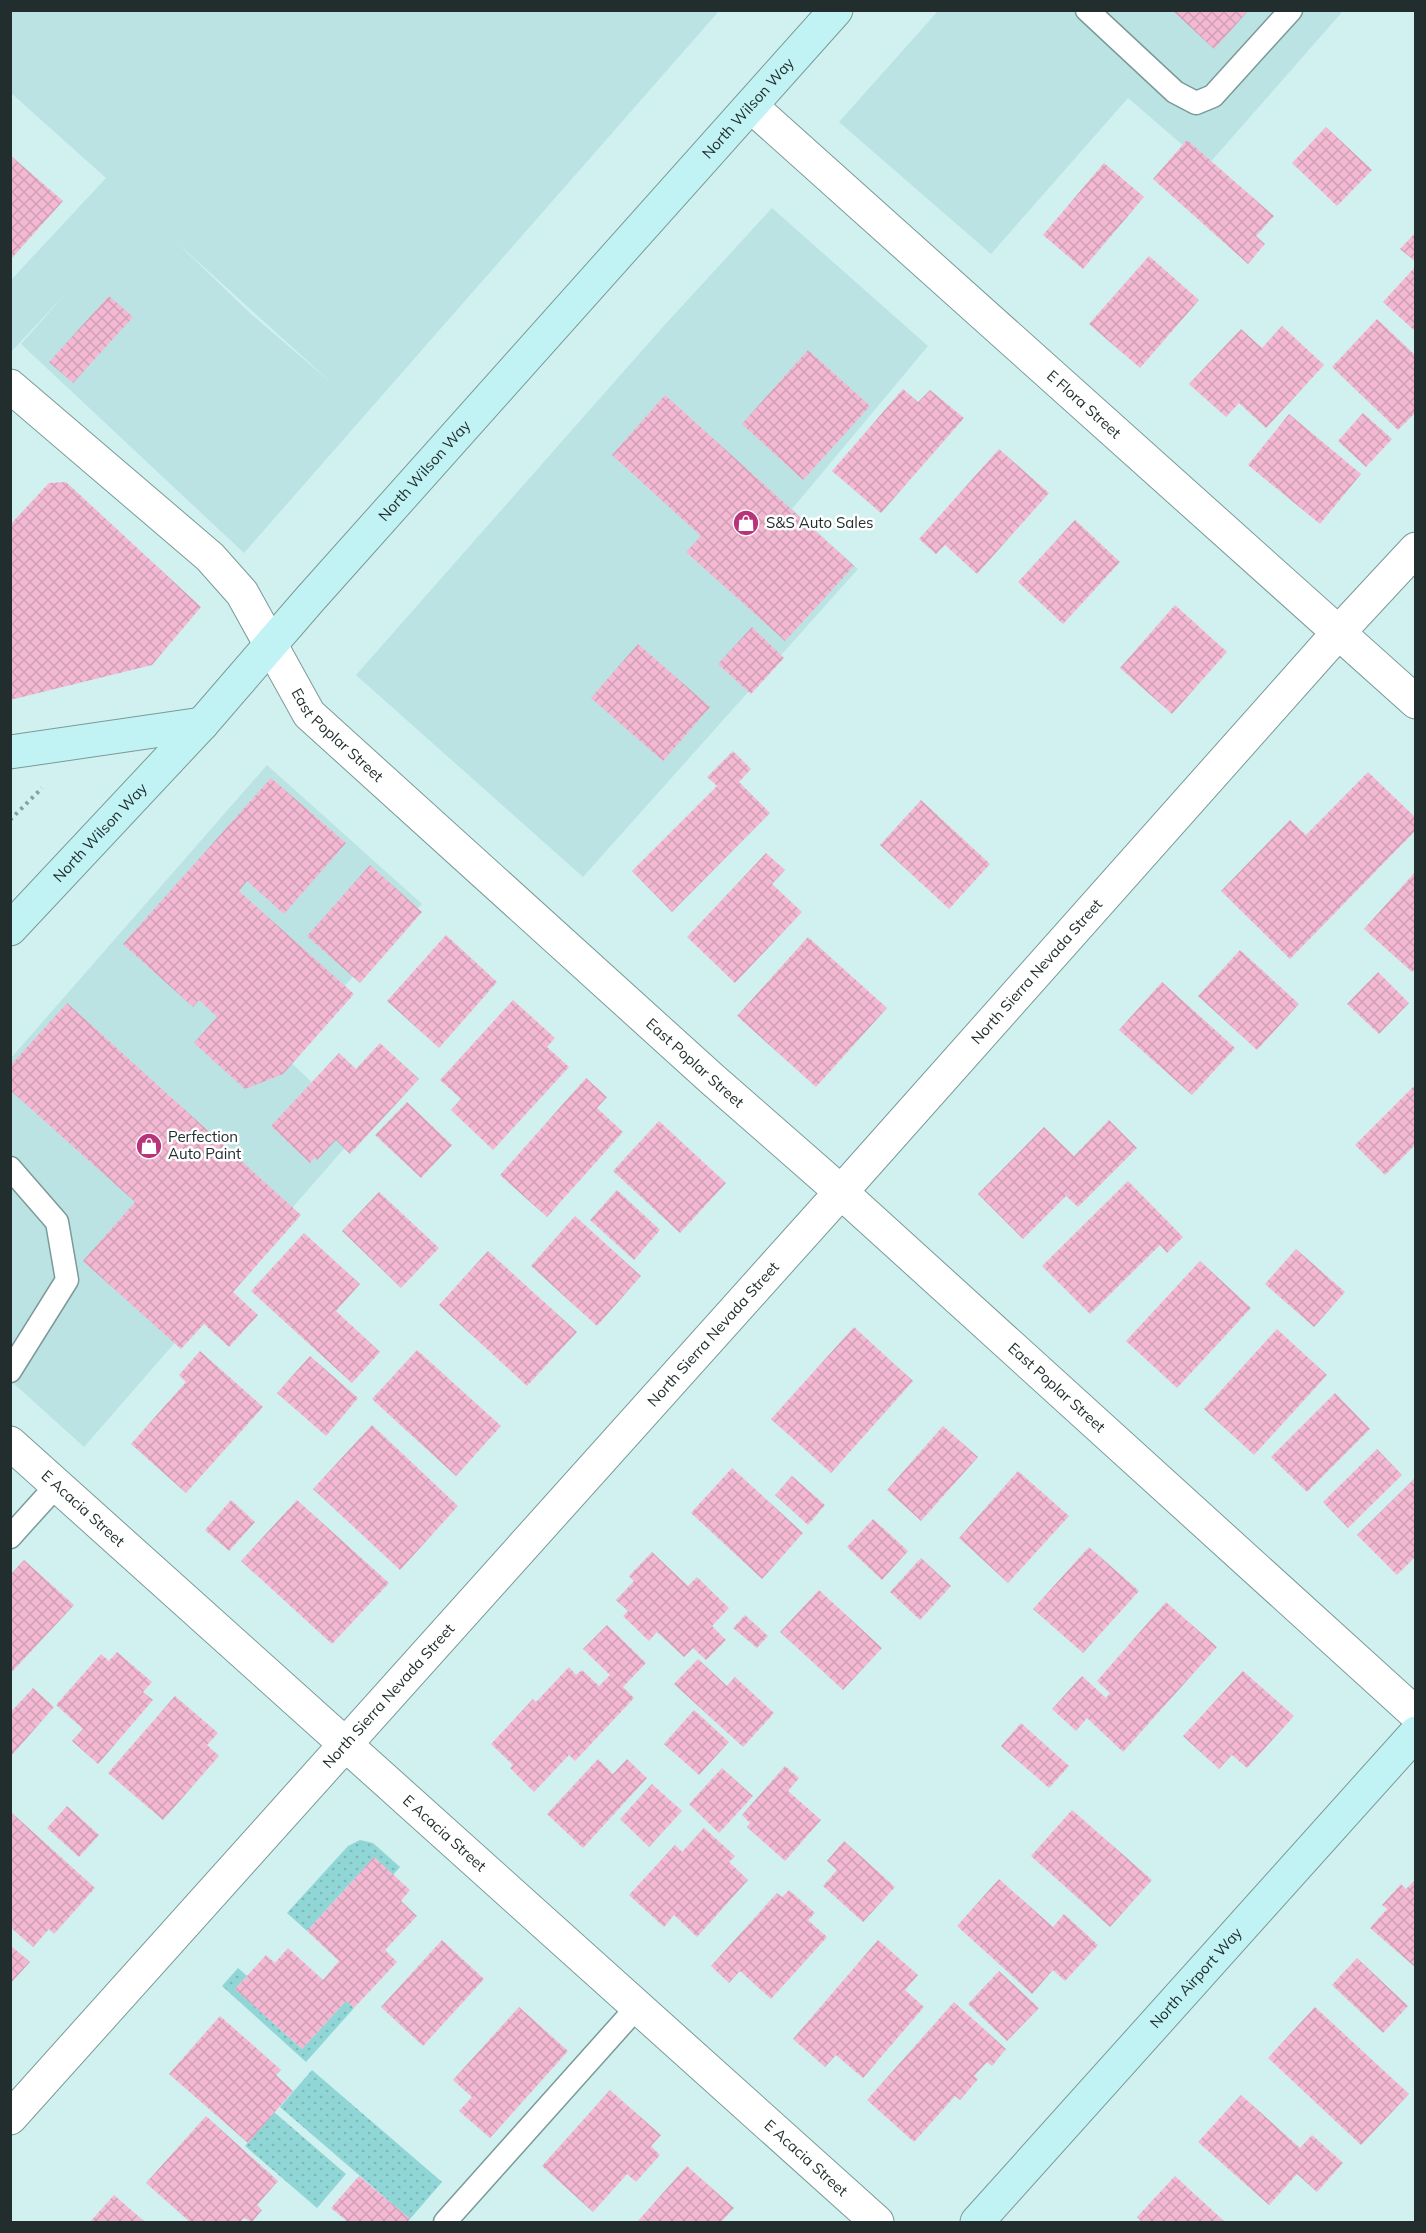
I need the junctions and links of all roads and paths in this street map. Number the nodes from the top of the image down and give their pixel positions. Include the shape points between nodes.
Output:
1 (836, 10) edge
2 (1087, 10) edge
3 (1291, 10) edge
4 (751, 106) junction
5 (10, 386) edge
6 (1416, 549) edge
7 (1338, 633) junction
8 (270, 644) junction
9 (1416, 702) edge
10 (201, 724) junction
11 (10, 752) edge
12 (50, 780) dead end
13 (10, 820) edge
14 (10, 929) edge
15 (13, 1176) edge
16 (841, 1192) junction
17 (10, 1371) edge
18 (15, 1455) edge
19 (57, 1485) junction
20 (10, 1537) edge
21 (1416, 1714) edge
22 (1416, 1733) edge
23 (346, 1745) junction
24 (638, 2006) junction
25 (10, 2118) edge
26 (445, 2223) edge
27 (877, 2223) edge
28 (977, 2223) edge

1 - 4 main road, North Wilson Way
2 - 3 lane via 1175,92 1197,104 1213,96
4 - 7 street, E Flora Street
4 - 8 main road, North Wilson Way
5 - 8 street, East Poplar Street via 210,557 242,593
6 - 7 street, North Sierra Nevada Street
7 - 9 street, E Flora Street
7 - 16 street, North Sierra Nevada Street
8 - 10 main road, North Wilson Way
8 - 16 street, East Poplar Street via 309,714
10 - 11 main road
10 - 14 main road, North Wilson Way
12 - 13 path
15 - 17 lane via 57,1221 67,1280
16 - 21 street, East Poplar Street
16 - 23 street, North Sierra Nevada Street
18 - 19 street, E Acacia Street
19 - 20 lane
19 - 23 street, E Acacia Street
22 - 28 main road, North Airport Way
23 - 24 street, E Acacia Street
23 - 25 street, North Sierra Nevada Street
24 - 26 lane
24 - 27 street, E Acacia Street

